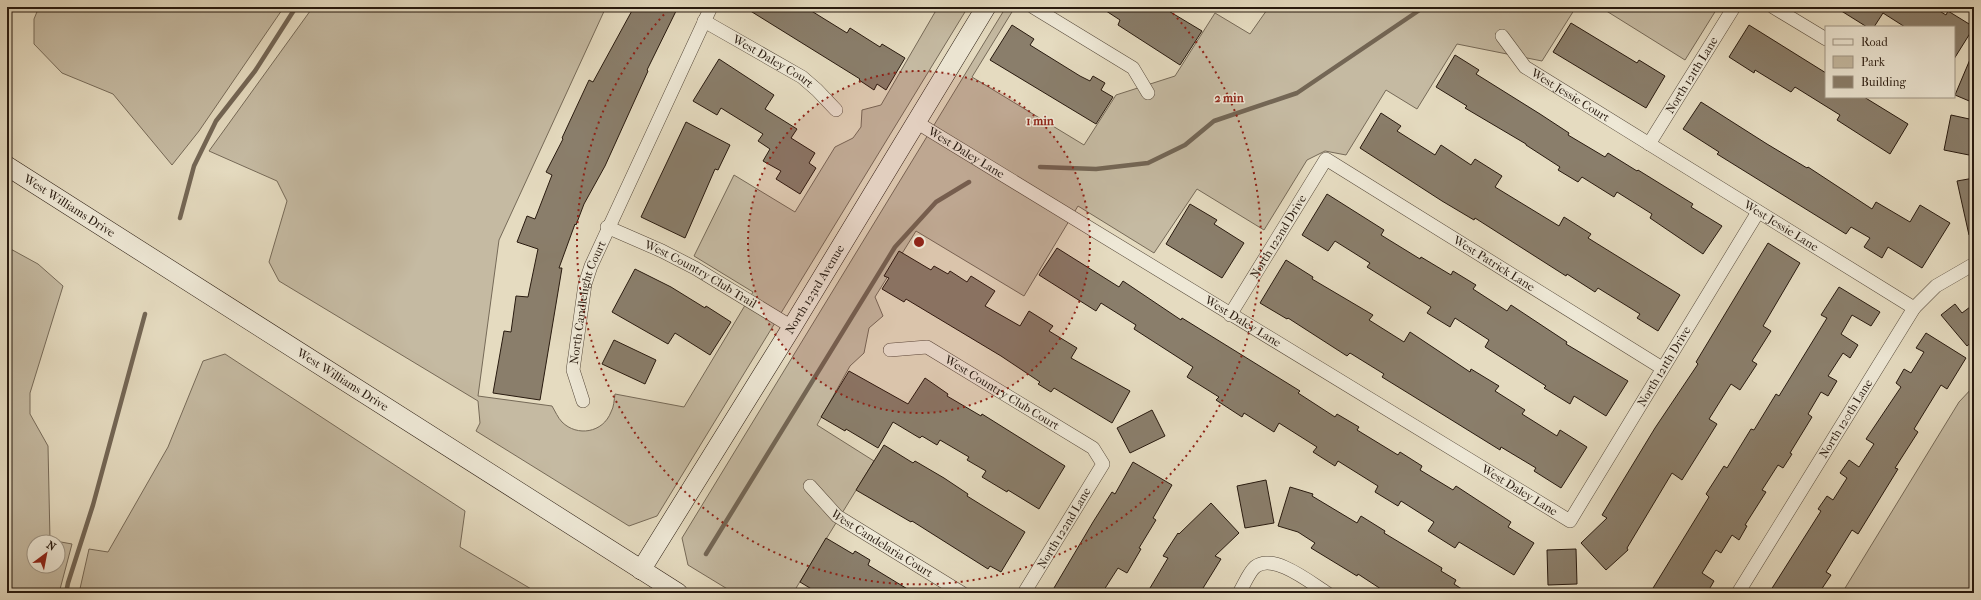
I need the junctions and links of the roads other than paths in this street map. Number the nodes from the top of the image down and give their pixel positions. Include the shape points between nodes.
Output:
1 (711, 7) edge
2 (986, 7) edge
3 (1034, 7) edge
4 (1734, 7) edge
5 (1773, 7) edge
6 (704, 22) junction
7 (1502, 36) dead end
8 (1825, 38) edge
9 (1148, 93) dead end
10 (836, 110) dead end
11 (916, 122) junction
12 (1649, 144) junction
13 (1326, 159) joint
14 (7, 166) edge
15 (1758, 212) junction
16 (607, 227) junction
17 (1974, 264) edge
18 (1914, 308) junction
19 (1230, 315) junction
20 (792, 328) junction
21 (890, 350) dead end
22 (1662, 368) junction
23 (583, 401) dead end
24 (1103, 464) joint
25 (810, 486) dead end
26 (1570, 521) joint
27 (640, 570) junction
28 (678, 593) edge
29 (962, 593) edge
30 (1024, 593) edge
31 (1239, 593) edge
32 (1327, 593) edge
33 (1738, 593) edge

1 - 6 street
2 - 11 main road, North 123rd Avenue
3 - 9 street via 1133,68
4 - 12 street, North 121th Lane
5 - 8 street
6 - 10 street, West Daley Court via 802,77
6 - 16 street
7 - 12 street, West Jessie Court via 1524,66
11 - 19 street, West Daley Lane
11 - 20 main road, North 123rd Avenue
12 - 15 street, West Jessie Lane
13 - 19 street, North 122nd Drive
13 - 22 street, West Patrick Lane
14 - 27 main road, West Williams Drive
15 - 18 street, West Jessie Lane
15 - 22 street, North 121th Drive
16 - 20 street, West Country Club Trail via 695,268
16 - 23 street, North Candlelight Court via 585,284 573,370
17 - 18 street, North 120th Lane via 1936,286
18 - 33 street, North 120th Lane
19 - 26 street, West Daley Lane
20 - 27 main road, North 123rd Avenue
21 - 24 street, West Country Club Court via 927,347 1093,448
22 - 26 street, North 121th Drive
24 - 30 street, North 122nd Lane
25 - 29 street, West Candelaria Court via 837,516
27 - 28 main road, West Williams Drive
31 - 32 street via 1256,566 1265,563 1277,563

